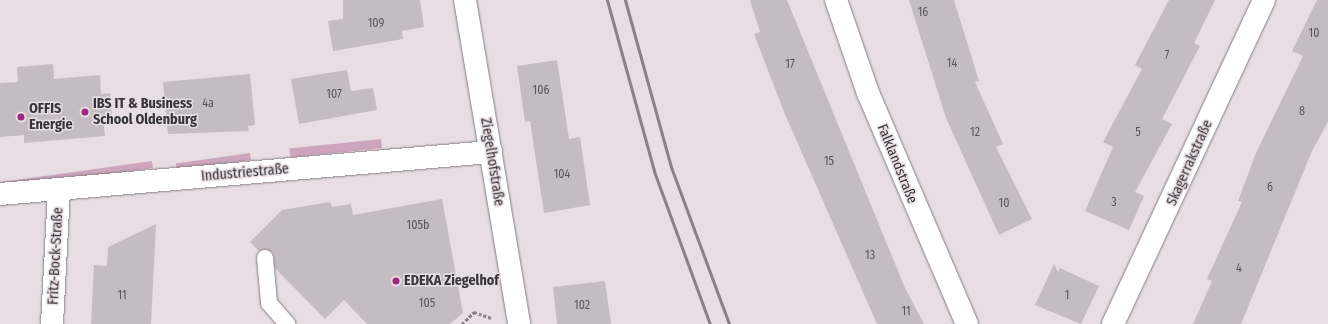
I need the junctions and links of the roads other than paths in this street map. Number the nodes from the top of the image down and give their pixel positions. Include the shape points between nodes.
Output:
1 (465, 0) edge
2 (836, 0) edge
3 (1264, 0) edge
4 (491, 152) junction
5 (59, 189) junction
6 (0, 194) edge
7 (266, 258) dead end
8 (519, 320) edge
9 (52, 324) edge
10 (287, 324) edge
11 (967, 324) edge
12 (1113, 324) edge

1 - 4 street, Ziegelhofstraße
2 - 11 street, Falklandstraße via 868,93
3 - 12 street, Skagerrakstraße
4 - 5 street, Industriestraße
4 - 8 street, Ziegelhofstraße
5 - 6 street, Industriestraße
5 - 9 street, Fritz-Bock-Straße
7 - 10 lane via 269,303

